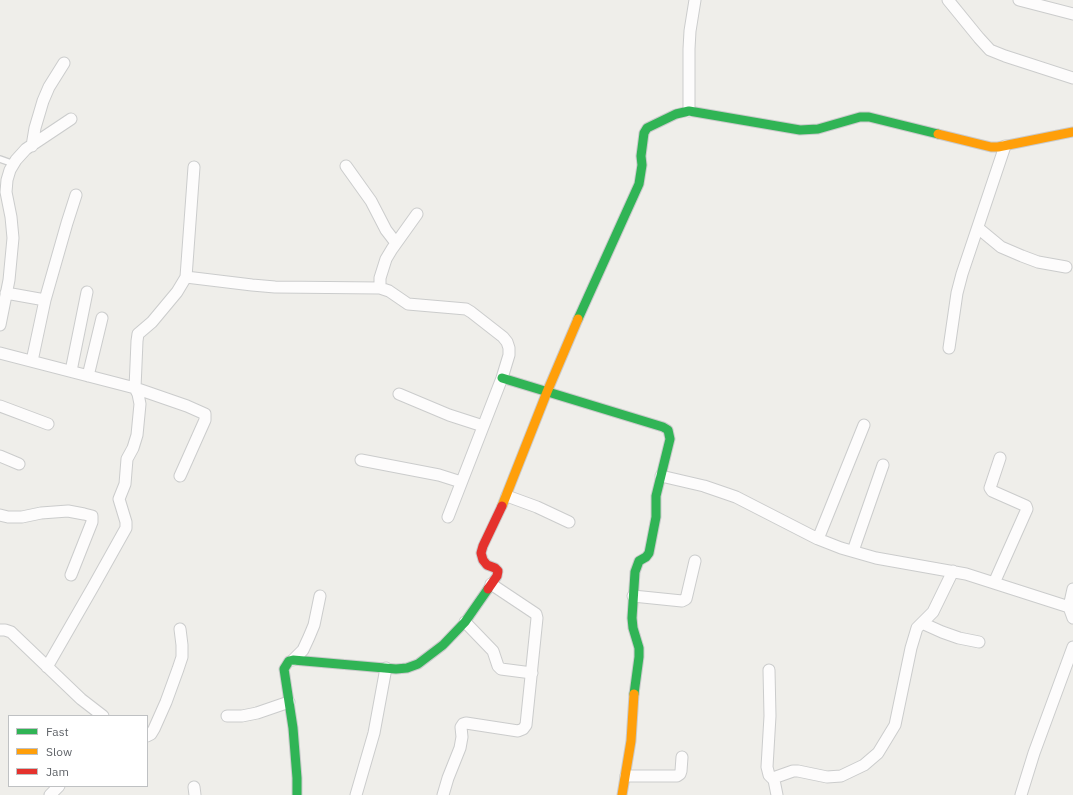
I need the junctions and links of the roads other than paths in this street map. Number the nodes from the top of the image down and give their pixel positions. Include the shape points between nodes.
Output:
1 (695, 0) edge
2 (948, 0) edge
3 (1019, 0) edge
4 (1073, 14) edge
5 (64, 62) dead end
6 (1073, 78) edge
7 (689, 111) junction
8 (71, 119) dead end
9 (1073, 132) edge
10 (32, 146) junction
11 (1005, 146) junction
12 (0, 159) edge
13 (14, 164) junction
14 (346, 166) dead end
15 (194, 167) dead end
16 (76, 196) dead end
17 (417, 214) dead end
18 (978, 228) junction
19 (396, 243) junction
20 (1066, 267) dead end
21 (186, 277) junction
22 (380, 288) junction
23 (87, 292) dead end
24 (6, 293) junction
25 (45, 300) junction
26 (102, 318) dead end
27 (1, 319) edge
28 (949, 348) dead end
29 (0, 353) edge
30 (32, 361) junction
31 (71, 371) junction
32 (88, 376) junction
33 (502, 378) junction
34 (134, 388) junction
35 (547, 392) junction
36 (399, 394) dead end
37 (0, 406) edge
38 (48, 424) dead end
39 (864, 425) dead end
40 (483, 426) junction
41 (0, 456) edge
42 (1000, 458) dead end
43 (361, 460) dead end
44 (19, 464) dead end
45 (883, 465) dead end
46 (180, 476) dead end
47 (661, 476) junction
48 (461, 482) junction
49 (506, 496) junction
50 (0, 515) edge
51 (448, 517) dead end
52 (569, 522) dead end
53 (818, 539) junction
54 (853, 551) junction
55 (695, 561) dead end
56 (952, 571) junction
57 (71, 575) dead end
58 (994, 583) junction
59 (491, 584) junction
60 (1073, 589) edge
61 (320, 596) dead end
62 (633, 596) junction
63 (1071, 613) edge
64 (465, 622) junction
65 (922, 623) junction
66 (180, 629) dead end
67 (0, 630) edge
68 (979, 642) dead end
69 (1073, 647) edge
70 (293, 660) junction
71 (46, 667) junction
72 (386, 668) junction
73 (769, 670) dead end
74 (532, 673) junction
75 (289, 702) junction
76 (102, 715) edge
77 (227, 716) dead end
78 (148, 736) edge
79 (682, 757) dead end
80 (626, 776) junction
81 (774, 780) junction
82 (58, 787) edge
83 (50, 795) edge
84 (297, 795) edge
85 (356, 795) edge
86 (443, 795) edge
87 (622, 795) edge
88 (777, 795) edge
89 (1021, 795) edge

1 - 7 street via 689,43
2 - 6 street via 990,50
3 - 4 street
5 - 10 street via 43,101 36,121
7 - 11 street via 800,130 818,129 860,117 869,117 991,147
7 - 35 street via 682,111 645,130 639,184
8 - 10 street
9 - 11 street
10 - 13 street via 26,149
11 - 18 street
12 - 13 lane
13 - 24 street via 7,180 6,192 13,238
14 - 19 street
15 - 21 street
16 - 25 street
17 - 19 street
18 - 20 street via 1001,247 1014,253 1038,262
18 - 28 street via 957,293
19 - 22 street via 386,259
21 - 22 street via 275,287
21 - 34 street via 152,322 138,334
22 - 33 street via 408,304 460,308 471,312 507,342 509,355
23 - 31 street
24 - 25 street
24 - 27 street
25 - 30 street
26 - 32 street
29 - 30 street
30 - 31 street
31 - 32 street
32 - 34 street
33 - 35 street
33 - 40 street
34 - 46 street via 205,414 205,420
34 - 71 street via 140,404 137,435 127,459 125,484 119,499 126,528
35 - 47 street via 668,430 670,439
35 - 49 street
36 - 40 street
37 - 38 street
39 - 53 street
40 - 48 street
41 - 44 street
42 - 58 street via 990,488 1026,506 1027,509
43 - 48 street via 439,475
45 - 54 street
47 - 53 street via 736,497
47 - 62 street via 649,553 637,565
48 - 51 street
49 - 52 street
49 - 59 street via 481,553 482,560 498,571
50 - 57 street via 22,517 68,512 92,516 92,522
53 - 54 street
54 - 56 street via 876,558
55 - 62 street via 686,599 682,601
56 - 58 street
56 - 65 street via 933,612
58 - 63 street
59 - 64 street
59 - 74 street via 536,614
60 - 63 street
61 - 70 street via 309,637 303,650
62 - 80 street via 633,628 639,657
64 - 72 street via 443,645 418,664 407,668
64 - 74 street via 493,650 501,669
65 - 68 street via 942,632
65 - 81 street via 914,636 895,725 878,752 864,765 841,776 827,778 793,771
66 - 78 street via 182,657 166,702 154,729
67 - 71 street via 11,632
69 - 89 street
70 - 72 street
70 - 75 street via 289,661 284,669
71 - 76 street
72 - 85 street via 374,733
73 - 81 street via 768,767 769,775
74 - 86 street via 526,725 518,731 466,722 463,724 460,748
75 - 77 street via 250,714
75 - 84 street
79 - 80 street via 681,771 677,776
80 - 87 street
81 - 88 street
82 - 83 street

